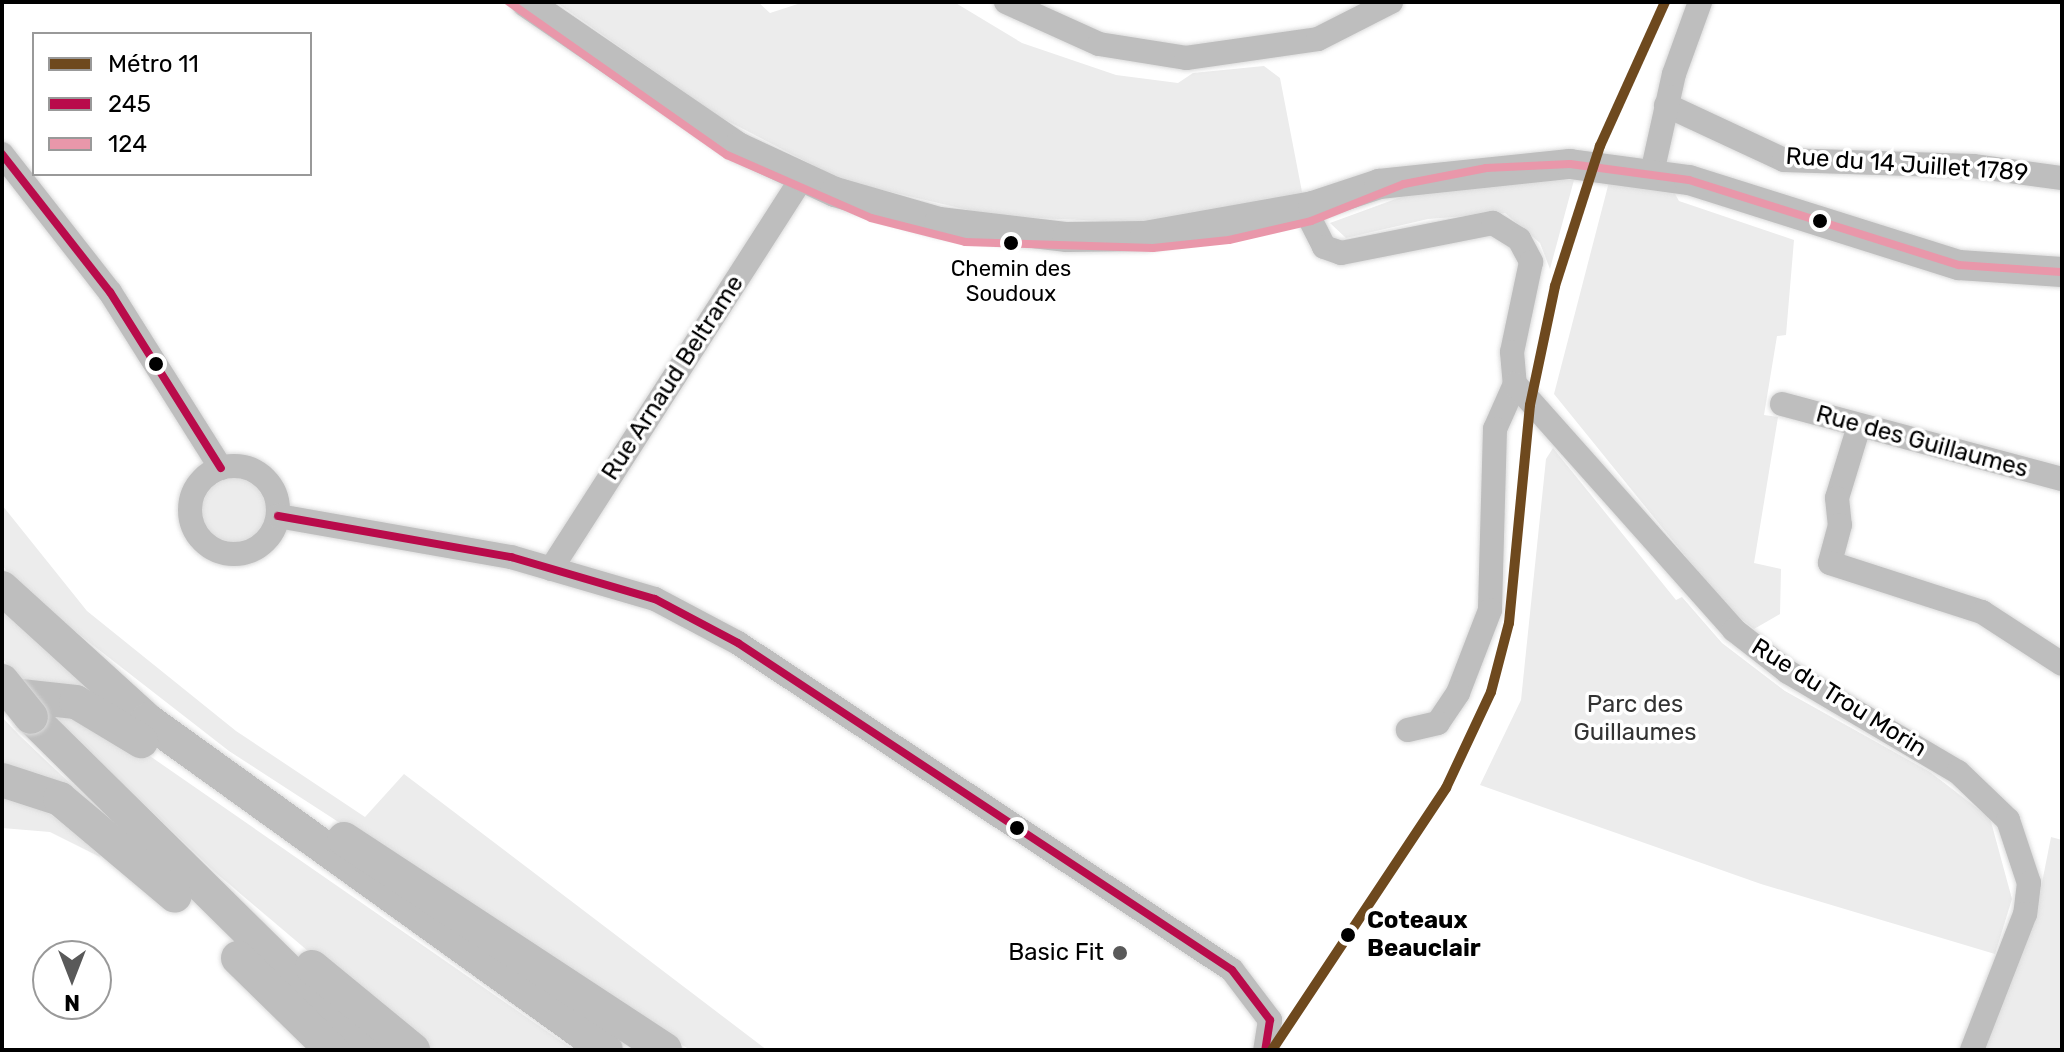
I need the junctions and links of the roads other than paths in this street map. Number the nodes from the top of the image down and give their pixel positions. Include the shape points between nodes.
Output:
1 (509, 2) edge
2 (526, 2) edge
3 (1006, 2) edge
4 (1391, 2) edge
5 (1700, 2) edge
6 (1049, 12) edge
7 (1666, 105) junction
8 (2, 154) edge
9 (1652, 173) junction
10 (2062, 178) edge
11 (1404, 184) junction
12 (796, 188) junction
13 (1311, 221) junction
14 (2062, 272) edge
15 (1515, 384) junction
16 (1782, 404) dead end
17 (1859, 426) junction
18 (221, 468) junction
19 (2062, 479) edge
20 (278, 516) junction
21 (551, 569) junction
22 (2, 588) edge
23 (2062, 664) edge
24 (2, 681) edge
25 (2, 694) edge
26 (147, 720) junction
27 (1408, 730) dead end
28 (2, 780) edge
29 (111, 802) junction
30 (605, 1049) edge
31 (332, 1050) edge
32 (369, 1050) edge
33 (413, 1050) edge
34 (665, 1050) edge
35 (1265, 1050) edge
36 (1972, 1050) edge

1 - 12 main road via 684,129
2 - 11 main road via 686,117 767,162 888,209 986,230 1145,236
3 - 6 street
4 - 6 street via 1318,39 1186,58 1099,44
5 - 7 street
7 - 9 street
7 - 10 street, Rue du 14 Juillet 1789 via 1784,160 1973,166
8 - 18 street via 110,292
9 - 11 main road via 1523,165
9 - 14 main road via 1755,198 1911,254
11 - 13 main road
12 - 13 main road via 926,234 1030,248 1168,246
12 - 21 street, Rue Arnaud Beltrame
13 - 15 street via 1332,252 1483,224 1519,239 1531,262 1512,352
15 - 27 street via 1495,429 1492,594 1481,642 1438,723
15 - 36 street, Rue du Trou Morin via 1727,625 1788,672 1987,792 2008,820 2029,883 2025,914
16 - 17 street, Rue des Guillaumes
17 - 19 street, Rue des Guillaumes
17 - 23 street via 1837,498 1840,525 1830,563 1982,612
18 - 20 street via 258,473 274,491
18 - 20 street via 193,493 191,518 203,541 225,553 253,550
20 - 21 street via 455,544
21 - 35 street via 655,599 883,733 1244,979 1270,1020
22 - 26 highway
24 - 29 highway, bridge
25 - 30 highway via 33,693 104,715 356,902
26 - 30 highway
26 - 34 highway via 195,741
28 - 31 highway via 60,799 87,818
29 - 32 highway
29 - 33 highway

